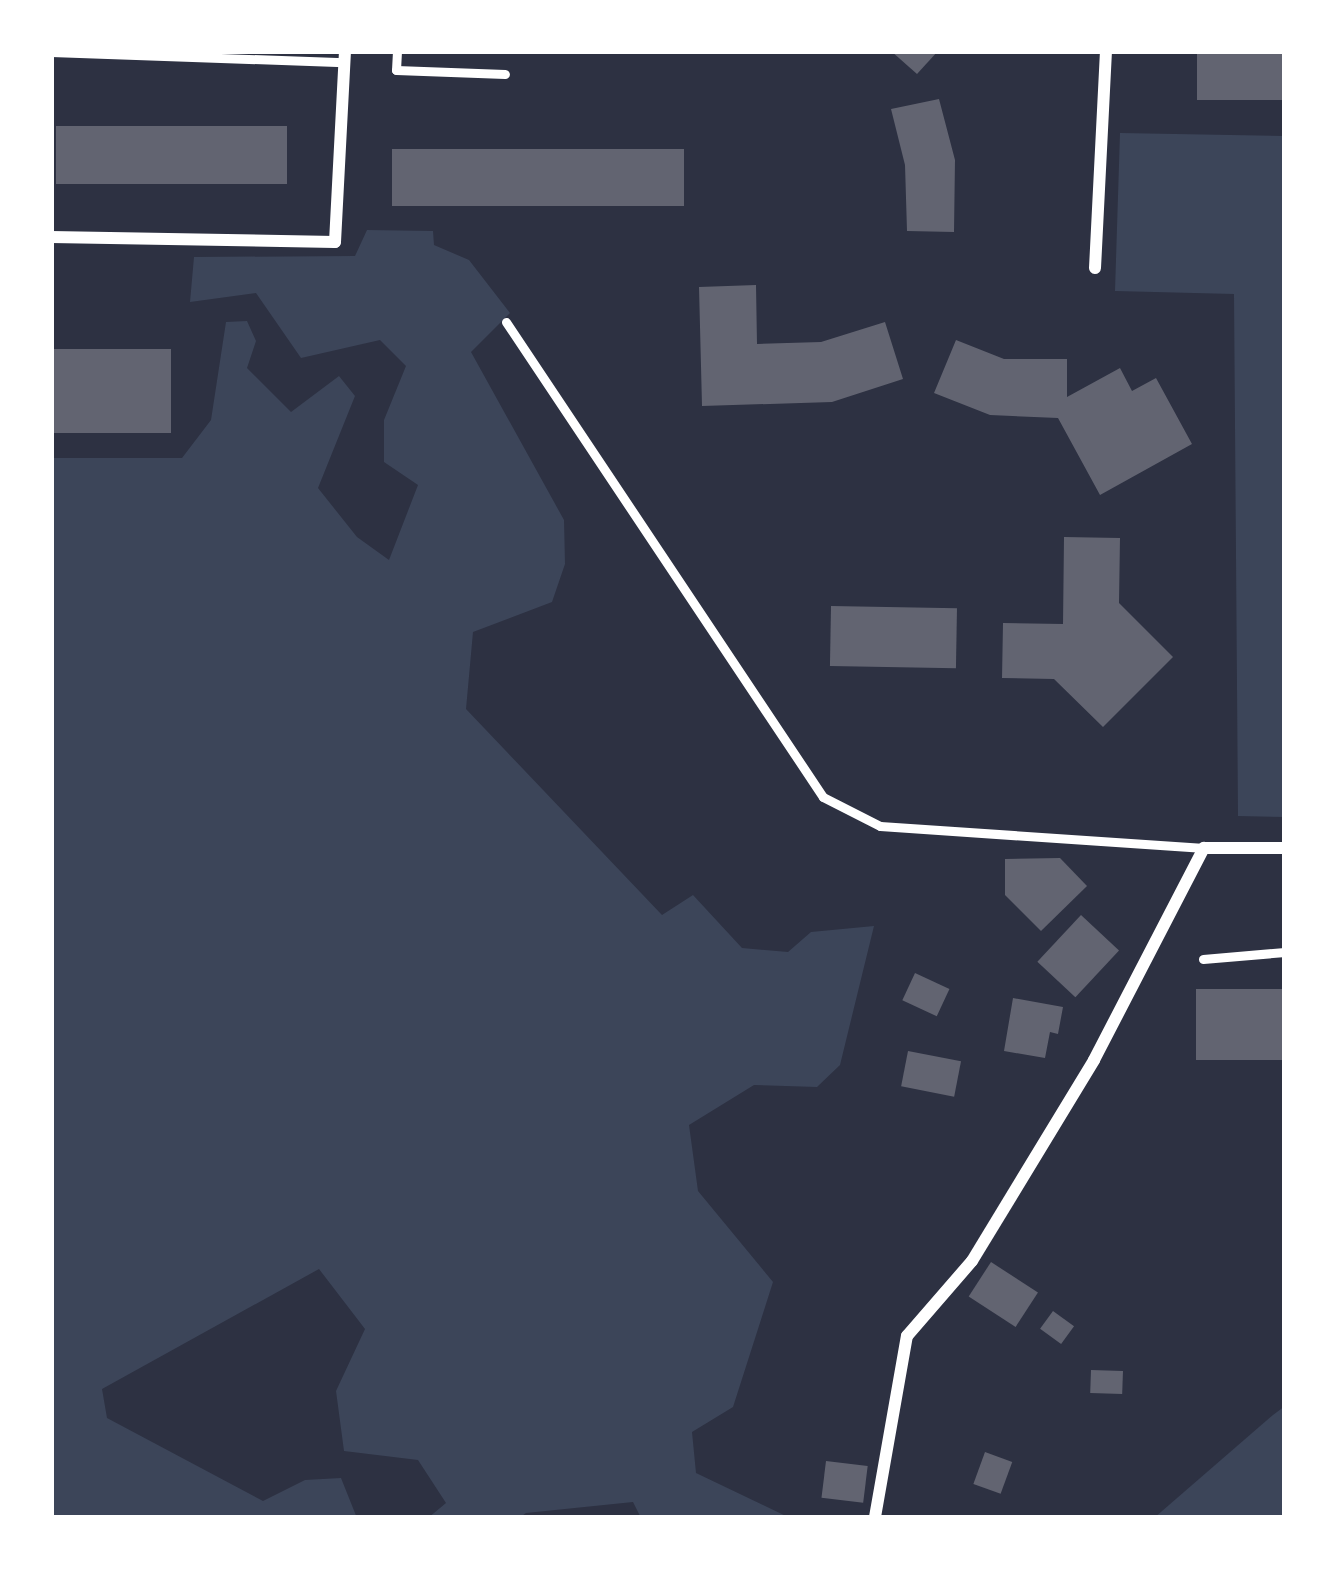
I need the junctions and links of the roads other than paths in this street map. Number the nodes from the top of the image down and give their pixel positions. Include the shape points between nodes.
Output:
1 (397, 51) edge
2 (1106, 51) edge
3 (51, 52) edge
4 (345, 57) edge
5 (505, 74) dead end
6 (51, 237) edge
7 (1095, 268) dead end
8 (506, 322) dead end
9 (1204, 848) junction
10 (1285, 848) edge
11 (1285, 952) edge
12 (1203, 959) dead end
13 (874, 1517) edge

1 - 5 lane via 396,70
2 - 7 street
3 - 4 lane
4 - 6 street via 335,242
8 - 9 lane via 823,797 880,826
9 - 10 street
9 - 13 street via 1094,1060 972,1261 907,1336
11 - 12 lane

